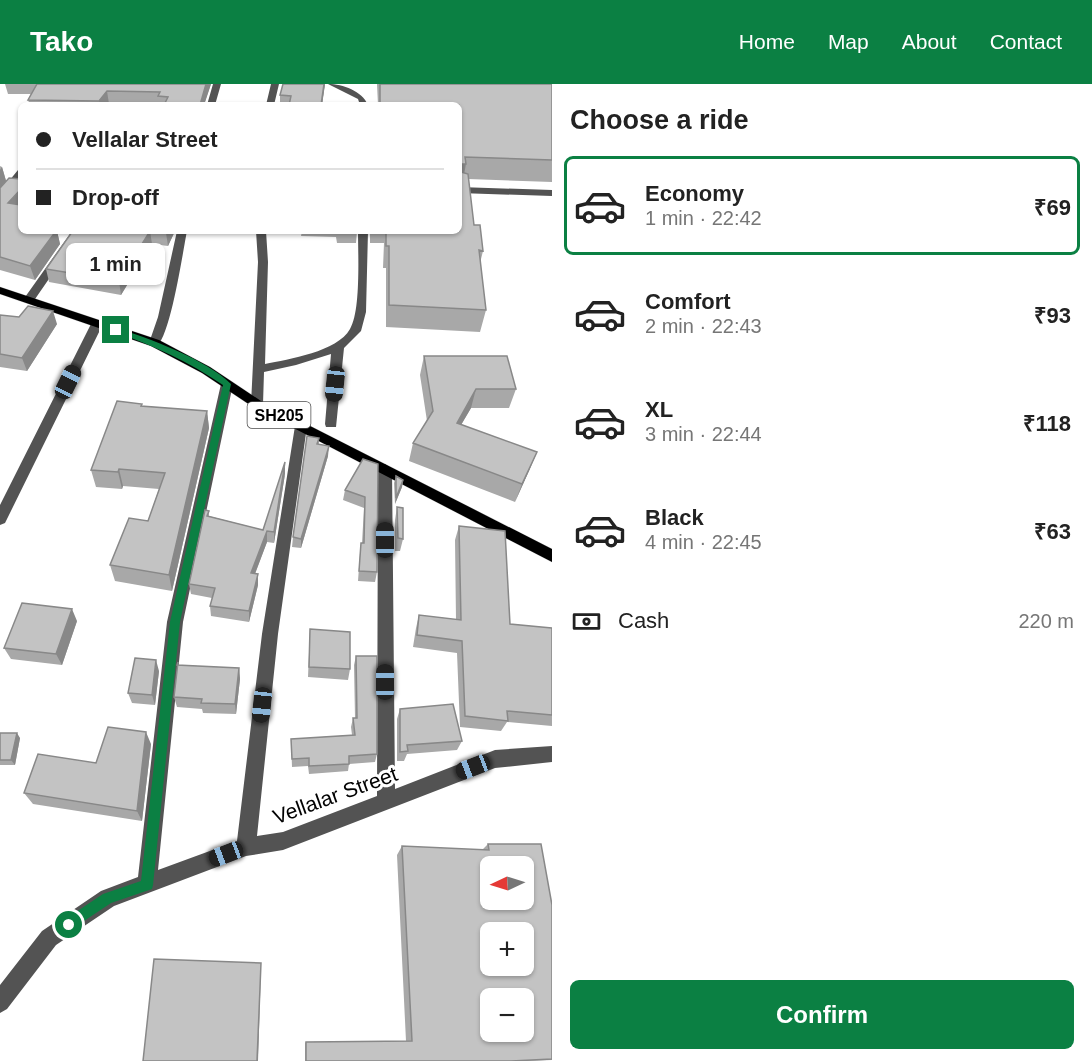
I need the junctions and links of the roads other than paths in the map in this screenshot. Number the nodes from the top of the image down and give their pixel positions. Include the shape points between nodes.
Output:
1 (217, 84) edge
2 (274, 84) edge
3 (332, 84) edge
4 (212, 102) edge
5 (271, 102) edge
6 (363, 102) edge
7 (18, 176) edge
8 (462, 190) edge
9 (552, 193) edge
10 (0, 198) edge
11 (75, 234) edge
12 (181, 234) edge
13 (261, 234) edge
14 (363, 234) edge
15 (0, 290) edge
16 (29, 300) junction
17 (97, 324) junction
18 (155, 343) junction
19 (338, 346) junction
20 (258, 369) junction
21 (227, 384) junction
22 (257, 404) junction
23 (331, 424) dead end
24 (301, 426) junction
25 (385, 470) junction
26 (0, 519) edge
27 (552, 556) edge
28 (552, 754) edge
29 (386, 801) junction
30 (246, 847) junction
31 (147, 885) junction
32 (0, 1002) edge

1 - 4 street
2 - 5 street
3 - 6 street
7 - 10 street
8 - 9 street
11 - 16 street
12 - 18 street
13 - 20 street
14 - 19 street via 358,322 355,331
15 - 16 main road, SH205
16 - 17 main road, SH205
17 - 18 main road, SH205
17 - 26 street
18 - 21 main road, SH205
19 - 20 street via 295,362
19 - 23 street
20 - 22 street
21 - 22 main road, SH205
21 - 31 street via 175,622
22 - 24 main road, SH205
24 - 25 main road, SH205
24 - 30 street via 270,634
25 - 27 main road, SH205
25 - 29 street
28 - 29 street, Vellalar Street via 495,759
29 - 30 street, Vellalar Street via 283,841
30 - 31 street, Vellalar Street
31 - 32 street, Vellalar Street via 108,898 49,938

